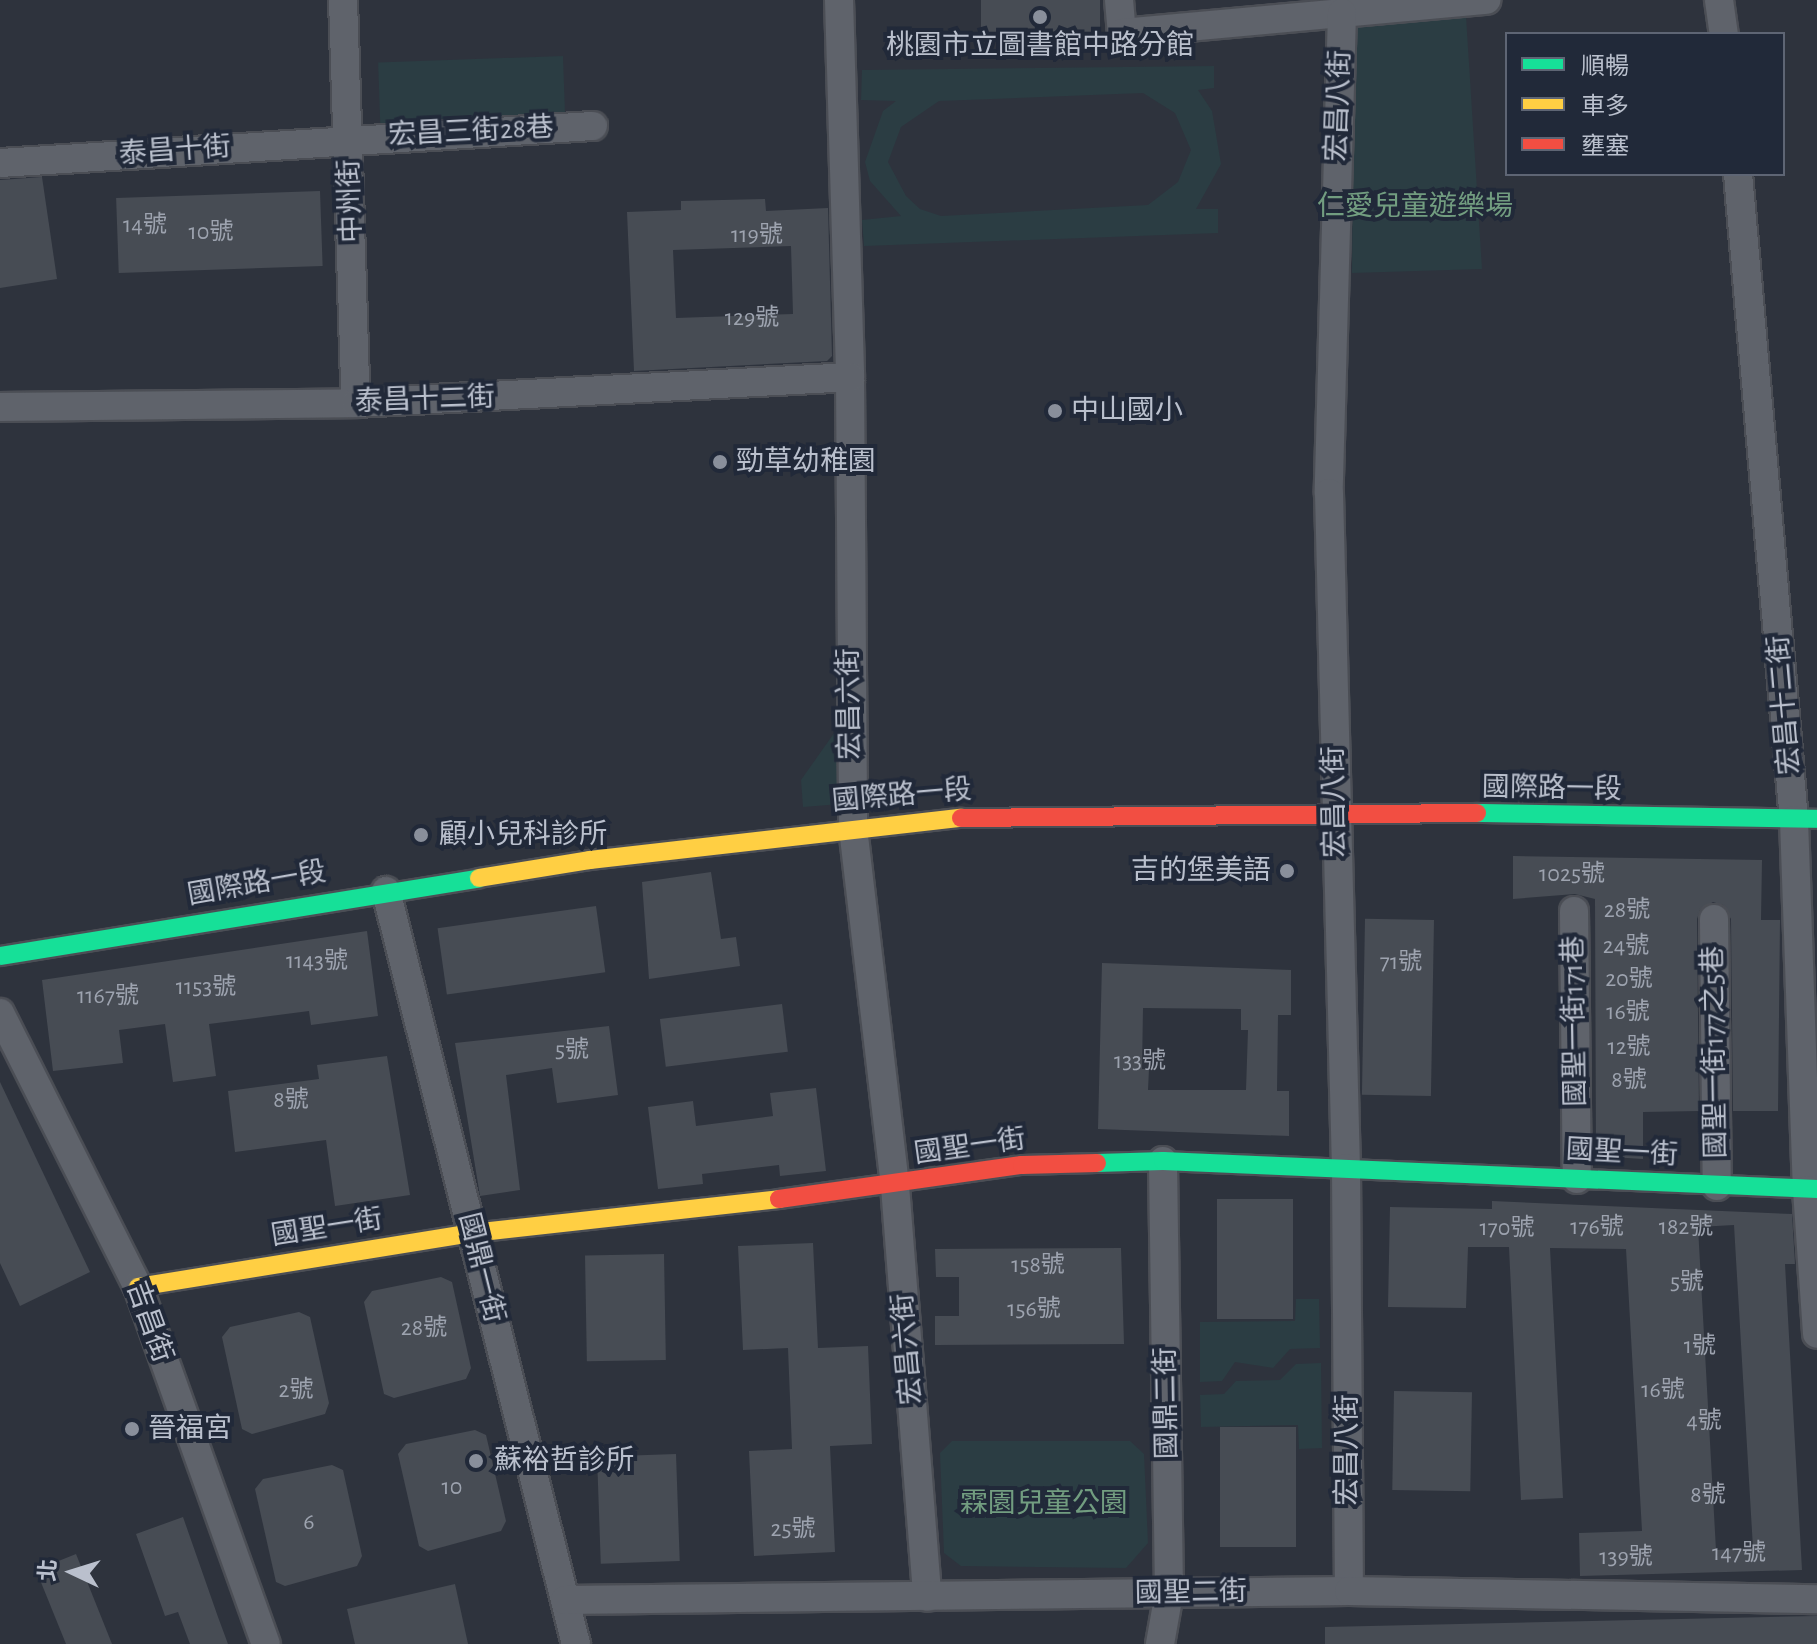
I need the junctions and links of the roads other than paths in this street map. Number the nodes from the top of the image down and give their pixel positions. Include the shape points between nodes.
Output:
1 (343, 0) edge
2 (839, 0) edge
3 (1119, 0) edge
4 (1487, 0) edge
5 (1719, 0) edge
6 (1342, 13) junction
7 (1724, 32) edge
8 (593, 126) dead end
9 (349, 138) junction
10 (0, 163) edge
11 (1738, 176) edge
12 (850, 377) junction
13 (356, 403) junction
14 (0, 407) edge
15 (1335, 811) junction
16 (1806, 819) edge
17 (853, 828) junction
18 (386, 891) junction
19 (1574, 911) dead end
20 (1714, 919) dead end
21 (0, 956) edge
22 (1808, 960) edge
23 (0, 1013) edge
24 (1810, 1066) edge
25 (1163, 1161) junction
26 (1346, 1168) junction
27 (1577, 1179) junction
28 (895, 1186) junction
29 (1717, 1186) junction
30 (1812, 1190) edge
31 (472, 1233) junction
32 (138, 1287) junction
33 (1817, 1334) edge
34 (1349, 1591) junction
35 (1169, 1593) junction
36 (927, 1597) junction
37 (1817, 1599) edge
38 (565, 1600) junction
39 (266, 1644) edge
40 (576, 1644) edge
41 (1160, 1644) edge

1 - 9 street, 中州街
2 - 12 street, 宏昌六街
3 - 6 street via 1122,33
4 - 6 street
5 - 7 street
6 - 15 street, 宏昌八街 via 1329,493
8 - 9 street, 宏昌三街28巷
9 - 10 street, 泰昌十街
9 - 13 street, 中州街
11 - 16 street, 宏昌十二街
12 - 13 street, 泰昌十二街
12 - 17 street, 宏昌六街
13 - 14 street, 泰昌十二街
15 - 16 street, 國際路一段
15 - 17 street, 國際路一段 via 946,818
15 - 26 street, 宏昌八街
16 - 22 street, 宏昌十二街
17 - 18 street, 國際路一段
17 - 28 street, 宏昌六街
18 - 21 street, 國際路一段
18 - 31 street, 國鼎一街
19 - 27 street, 國聖一街171巷
20 - 29 street, 國聖一街177之5巷
22 - 24 street, 宏昌十二街
23 - 32 street, 吉昌街
24 - 30 street, 宏昌十二街
25 - 26 street, 國聖一街
25 - 28 street, 國聖一街 via 1022,1165
25 - 35 street, 國鼎二街
26 - 27 street, 國聖一街
26 - 34 street, 宏昌八街
27 - 29 street, 國聖一街
28 - 31 street, 國聖一街
28 - 36 street, 宏昌六街
29 - 30 street, 國聖一街
30 - 33 street, 宏昌十二街
31 - 32 street, 國聖一街
31 - 38 street, 國鼎一街
32 - 39 street, 吉昌街
34 - 35 street, 國聖二街
34 - 37 street, 國聖二街
35 - 36 street, 國聖二街
35 - 41 street, 國鼎二街
36 - 38 street, 國聖二街
38 - 40 street, 國鼎一街

